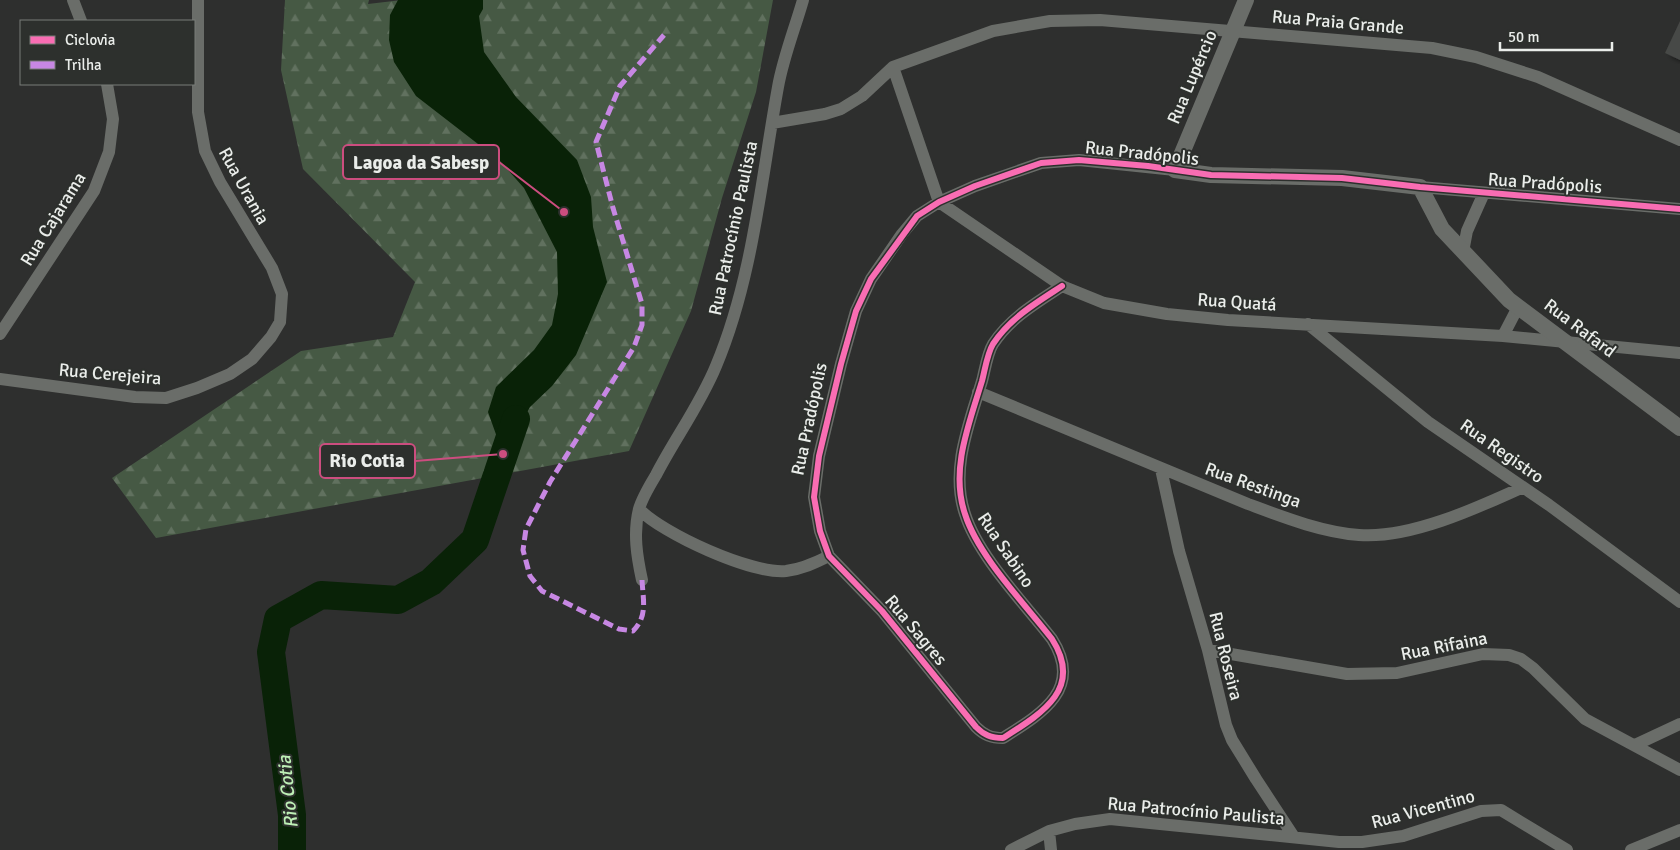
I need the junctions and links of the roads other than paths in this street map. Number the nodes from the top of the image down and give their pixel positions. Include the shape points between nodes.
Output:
1 (73, 0) edge
2 (198, 0) edge
3 (803, 0) edge
4 (1246, 0) edge
5 (81, 20) edge
6 (1233, 31) junction
7 (893, 67) junction
8 (107, 85) edge
9 (772, 123) junction
10 (1680, 140) edge
11 (1175, 170) junction
12 (1420, 188) junction
13 (1484, 193) junction
14 (939, 202) junction
15 (1680, 209) edge
16 (1463, 252) junction
17 (1062, 286) junction
18 (1518, 307) junction
19 (280, 322) joint
20 (1308, 324) junction
21 (0, 334) edge
22 (1503, 336) junction
23 (1563, 341) junction
24 (1680, 353) edge
25 (0, 379) edge
26 (978, 392) junction
27 (1680, 428) edge
28 (1161, 469) junction
29 (1523, 487) junction
30 (639, 509) junction
31 (829, 556) junction
32 (642, 580) dead end
33 (1680, 602) edge
34 (1208, 650) junction
35 (1680, 724) edge
36 (976, 727) joint
37 (1634, 744) junction
38 (1680, 770) edge
39 (1680, 830) edge
40 (1049, 831) junction
41 (1294, 837) junction
42 (1011, 850) edge
43 (1051, 850) edge
44 (1567, 850) edge
45 (1631, 850) edge

1 - 5 street
2 - 19 street, Rua Urania via 198,112 204,151 272,268 282,294
3 - 9 street, Rua Patrocínio Paulista via 778,85
4 - 6 street, Rua Lupércio
6 - 7 street, Rua Praia Grande via 1109,20 1050,21 993,31
6 - 10 street, Rua Praia Grande via 1423,47 1476,57 1538,77
6 - 11 street, Rua Lupércio
7 - 9 street, Rua Praia Grande via 862,96 841,109
7 - 14 street
8 - 21 street, Rua Cajarama via 112,128 109,152 94,191
9 - 30 street, Rua Patrocínio Paulista via 743,280 722,349 698,403
11 - 12 street, Rua Pradópolis via 1211,175 1342,178
11 - 14 street, Rua Pradópolis via 1079,160 1040,163
12 - 13 street, Rua Pradópolis
12 - 16 street, Rua Rafard via 1439,224
13 - 15 street, Rua Pradópolis
13 - 16 street via 1467,231
14 - 17 street, Rua Quatá
14 - 31 street, Rua Pradópolis via 917,216 902,234 871,279 856,311 819,456 814,497 820,531
16 - 18 street, Rua Rafard
17 - 20 street, Rua Quatá via 1104,303 1167,314
17 - 26 street, Rua Sabino via 1012,320 992,346
18 - 22 street
18 - 23 street, Rua Rafard
19 - 25 street, Rua Cerejeira via 252,358 230,374 166,398 135,397
20 - 22 street, Rua Quatá
20 - 29 street, Rua Registro via 1428,422
22 - 23 street, Rua Quatá
23 - 24 street, Rua Quatá
23 - 27 street, Rua Rafard
26 - 28 street, Rua Restinga
26 - 36 street, Rua Sabino via 962,452 958,487 965,515 993,564 1052,639 1064,664 1054,700 1038,716 1003,738 990,737
28 - 29 street, Rua Restinga via 1288,518 1359,535 1388,534 1443,520
28 - 34 street, Rua Roseira via 1178,551
29 - 33 street, Rua Registro
30 - 31 street via 678,536 731,559 762,568 784,571 805,567
30 - 32 street via 636,553
31 - 36 street, Rua Sagres via 882,611
34 - 37 street, Rua Rifaina via 1340,673 1370,674 1397,673 1500,653 1521,659 1598,728
34 - 41 street, Rua Roseira via 1232,740
35 - 37 street
37 - 38 street, Rua Rifaina
39 - 45 street
40 - 41 street, Rua Patrocínio Paulista via 1110,819
40 - 42 street, Rua Patrocínio Paulista
40 - 43 street
41 - 44 street, Rua Vicentino via 1362,842 1403,836 1481,811 1501,810

